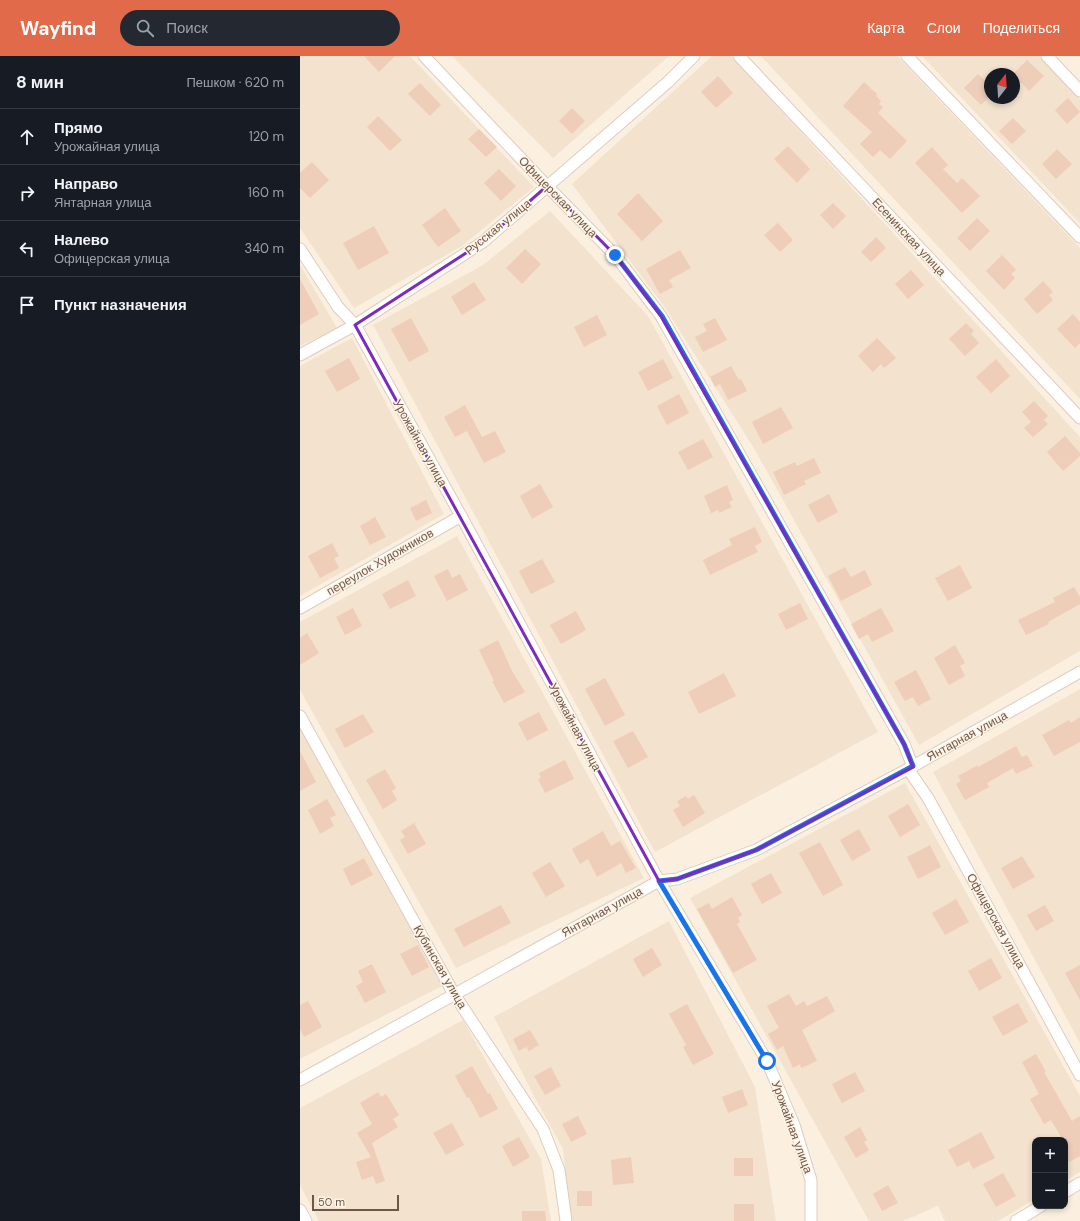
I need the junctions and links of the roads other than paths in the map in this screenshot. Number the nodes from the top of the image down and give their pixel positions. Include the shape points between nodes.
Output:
1 (424, 56) edge
2 (694, 56) edge
3 (739, 56) edge
4 (907, 56) edge
5 (1047, 56) edge
6 (1080, 91) edge
7 (547, 186) junction
8 (1080, 237) edge
9 (300, 249) edge
10 (355, 325) junction
11 (300, 355) edge
12 (1080, 418) edge
13 (461, 516) junction
14 (300, 608) edge
15 (1080, 672) edge
16 (300, 716) edge
17 (911, 768) junction
18 (659, 881) junction
19 (454, 994) junction
20 (1080, 1075) edge
21 (300, 1080) edge
22 (1080, 1183) edge
23 (1068, 1190) edge
24 (1036, 1209) edge
25 (300, 1210) edge
26 (306, 1221) edge
27 (566, 1221) edge
28 (811, 1221) edge
29 (1016, 1221) edge

1 - 7 street, Офицерская улица
2 - 7 street, Русская улица via 668,82
3 - 12 street, Есенинская улица
4 - 8 street
5 - 6 street
7 - 10 street, Русская улица via 482,242
7 - 17 street, Офицерская улица via 615,255 662,316 904,744
9 - 10 street, Урожайная улица via 338,307
10 - 11 street, Русская улица
10 - 13 street, Урожайная улица
13 - 14 street, переулок Художников
13 - 18 street, Урожайная улица
15 - 17 street, Янтарная улица
16 - 19 street, Кубинская улица
17 - 18 street, Янтарная улица via 756,850 677,879
17 - 20 street, Офицерская улица
18 - 19 street, Янтарная улица
18 - 28 street, Урожайная улица via 767,1061 794,1125 811,1180
19 - 21 street, Янтарная улица
19 - 27 street, Кубинская улица via 543,1129 559,1170
22 - 23 street
24 - 29 street
25 - 26 street

